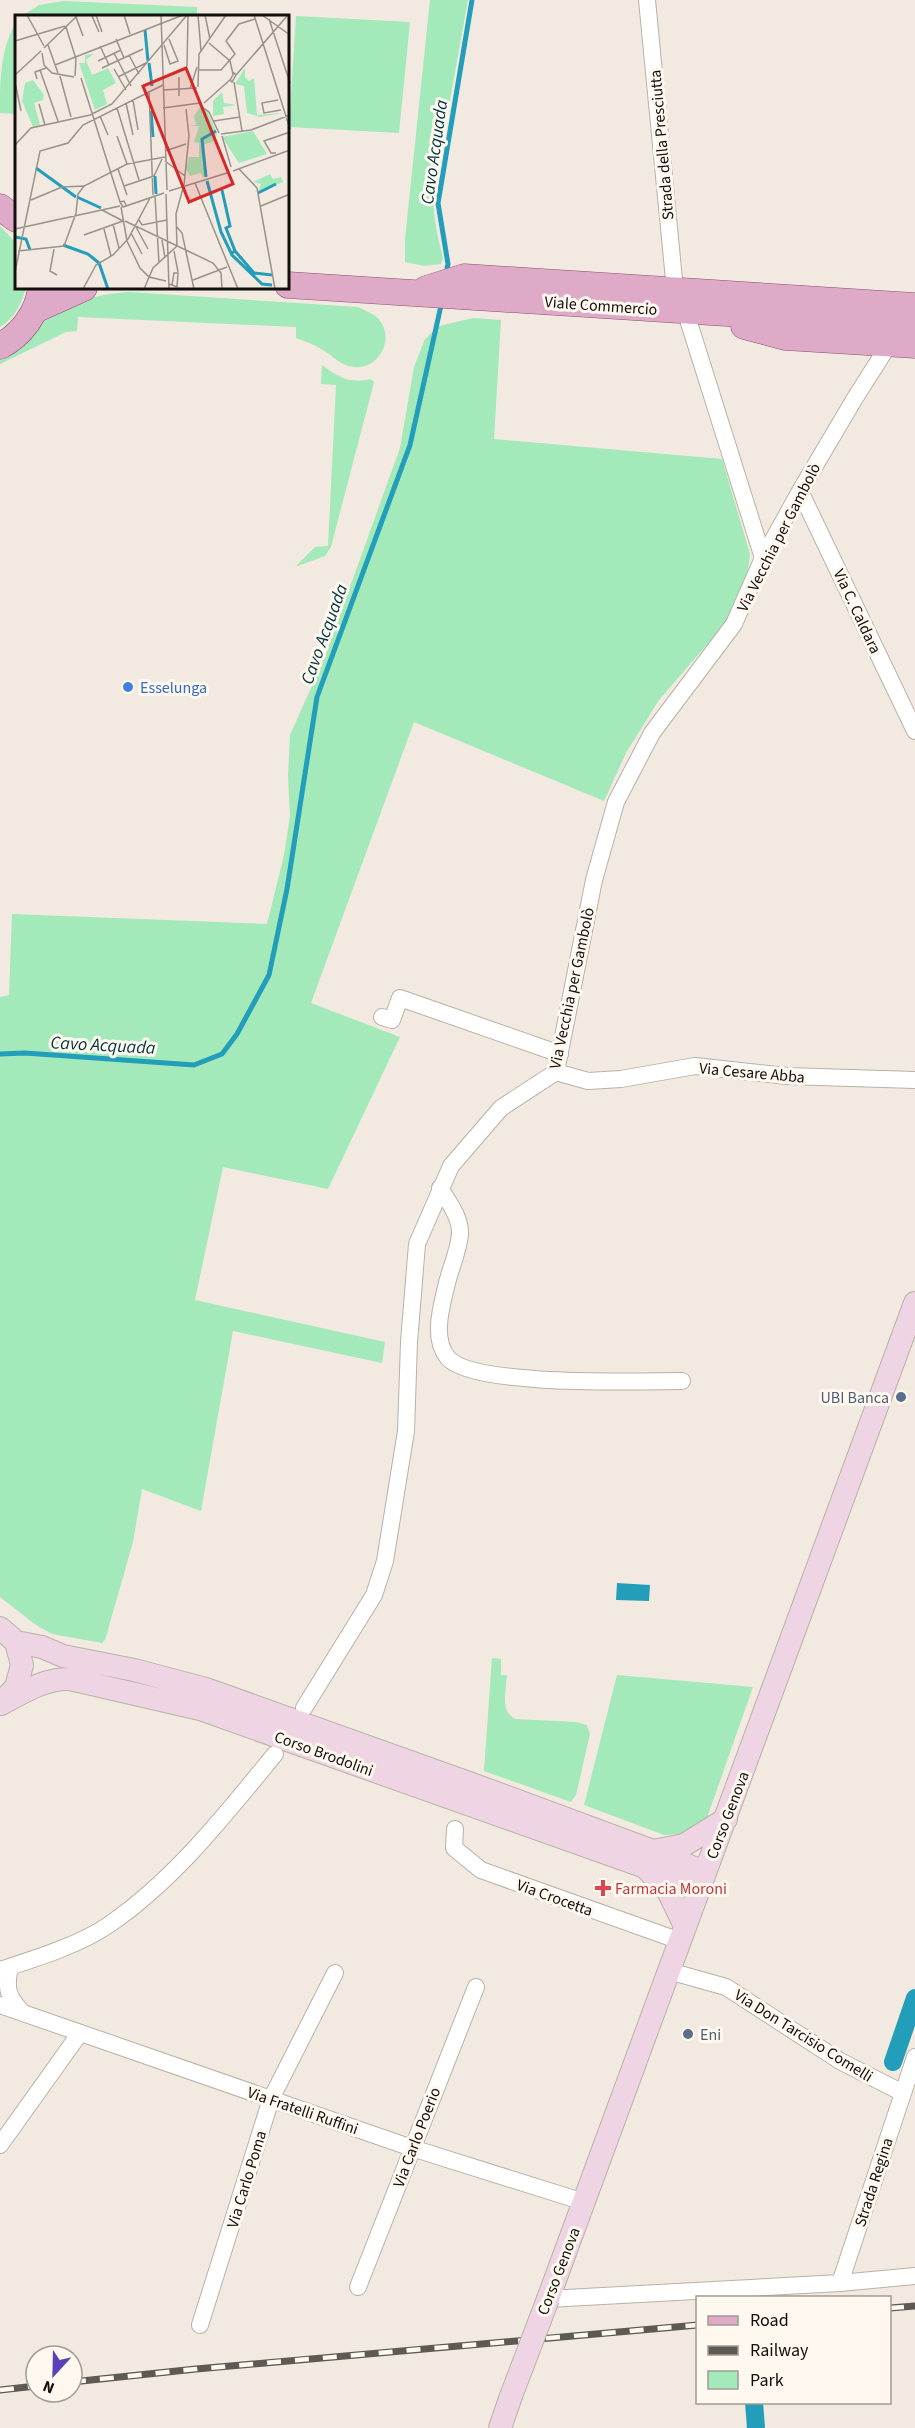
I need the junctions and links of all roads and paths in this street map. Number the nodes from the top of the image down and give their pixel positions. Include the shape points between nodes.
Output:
1 (647, 0) edge
2 (0, 207) edge
3 (15, 218) edge
4 (290, 285) edge
5 (76, 290) edge
6 (38, 299) edge
7 (680, 300) junction
8 (915, 306) edge
9 (915, 325) edge
10 (903, 344) edge
11 (0, 346) edge
12 (800, 490) junction
13 (763, 558) junction
14 (915, 731) edge
15 (382, 1017) dead end
16 (560, 1054) junction
17 (556, 1072) junction
18 (915, 1080) edge
19 (440, 1188) junction
20 (915, 1303) edge
21 (682, 1381) dead end
22 (8, 1635) edge
23 (0, 1704) edge
24 (304, 1708) dead end
25 (275, 1754) dead end
26 (726, 1819) junction
27 (455, 1829) dead end
28 (649, 1859) junction
29 (703, 1879) junction
30 (683, 1934) junction
31 (5, 1969) edge
32 (669, 1971) junction
33 (335, 1973) dead end
34 (476, 1987) dead end
35 (0, 2006) edge
36 (0, 2014) edge
37 (24, 2014) junction
38 (80, 2033) junction
39 (915, 2057) edge
40 (908, 2086) edge
41 (271, 2099) junction
42 (0, 2145) edge
43 (412, 2148) junction
44 (584, 2202) junction
45 (915, 2276) edge
46 (840, 2283) junction
47 (358, 2287) dead end
48 (548, 2299) junction
49 (200, 2325) dead end
50 (500, 2428) edge

1 - 7 street, Strada della Presciutta
2 - 3 main road
4 - 7 main road, Viale Commercio via 425,291 464,286
5 - 6 main road
6 - 11 main road via 17,334
7 - 8 main road
7 - 9 main road, Viale Commercio
7 - 10 main road via 785,337
7 - 13 street, Strada della Presciutta
10 - 12 street, Via Vecchia per Gambolò via 855,398
12 - 13 street, Via Vecchia per Gambolò
12 - 14 street, Via C. Caldara
13 - 16 street, Via Vecchia per Gambolò via 734,624 652,733 616,802 594,880
15 - 16 street via 392,1020 400,998
16 - 17 street, Via Vecchia per Gambolò
17 - 18 street, Via Cesare Abba via 588,1081 696,1066 787,1077
17 - 19 street, Via Vecchia per Gambolò via 501,1108 451,1166
19 - 21 street via 453,1208 460,1233 440,1319 440,1341 449,1359 477,1373 519,1379
19 - 24 street, Via Vecchia per Gambolò via 417,1244 408,1342 406,1431 385,1561 374,1595
20 - 26 main road, Corso Genova
22 - 23 main road, Corso Brodolini via 22,1665 16,1687
22 - 28 main road, Corso Brodolini via 63,1656 206,1689 472,1784
23 - 28 main road, Corso Brodolini via 58,1678 130,1691 201,1709
25 - 31 street via 163,1883 108,1926
26 - 28 main road via 684,1845
26 - 29 main road, Corso Genova
27 - 30 street, Via Crocetta via 454,1848 481,1870
28 - 29 main road, Corso Brodolini
28 - 30 main road, Corso Brodolini via 668,1891
29 - 30 main road, Corso Genova
30 - 32 main road, Corso Genova
31 - 37 street via 9,1994
32 - 40 street, Via Don Tarcisio Comelli via 726,1987 840,2061
32 - 44 main road, Corso Genova
33 - 41 street, Via Carlo Poma
34 - 43 street, Via Carlo Poerio
35 - 37 street, Via Fratelli Ruffini
36 - 37 street, Via Fratelli Ruffini
37 - 38 street, Via Fratelli Ruffini
38 - 41 street, Via Fratelli Ruffini
38 - 42 street
39 - 40 street, Strada Regina
40 - 46 street, Strada Regina
41 - 43 street, Via Fratelli Ruffini
41 - 49 street, Via Carlo Poma
43 - 44 street, Via Fratelli Ruffini
43 - 47 street, Via Carlo Poerio
44 - 48 main road, Corso Genova
45 - 46 street
46 - 48 street
48 - 50 main road, Corso Genova, bridge

